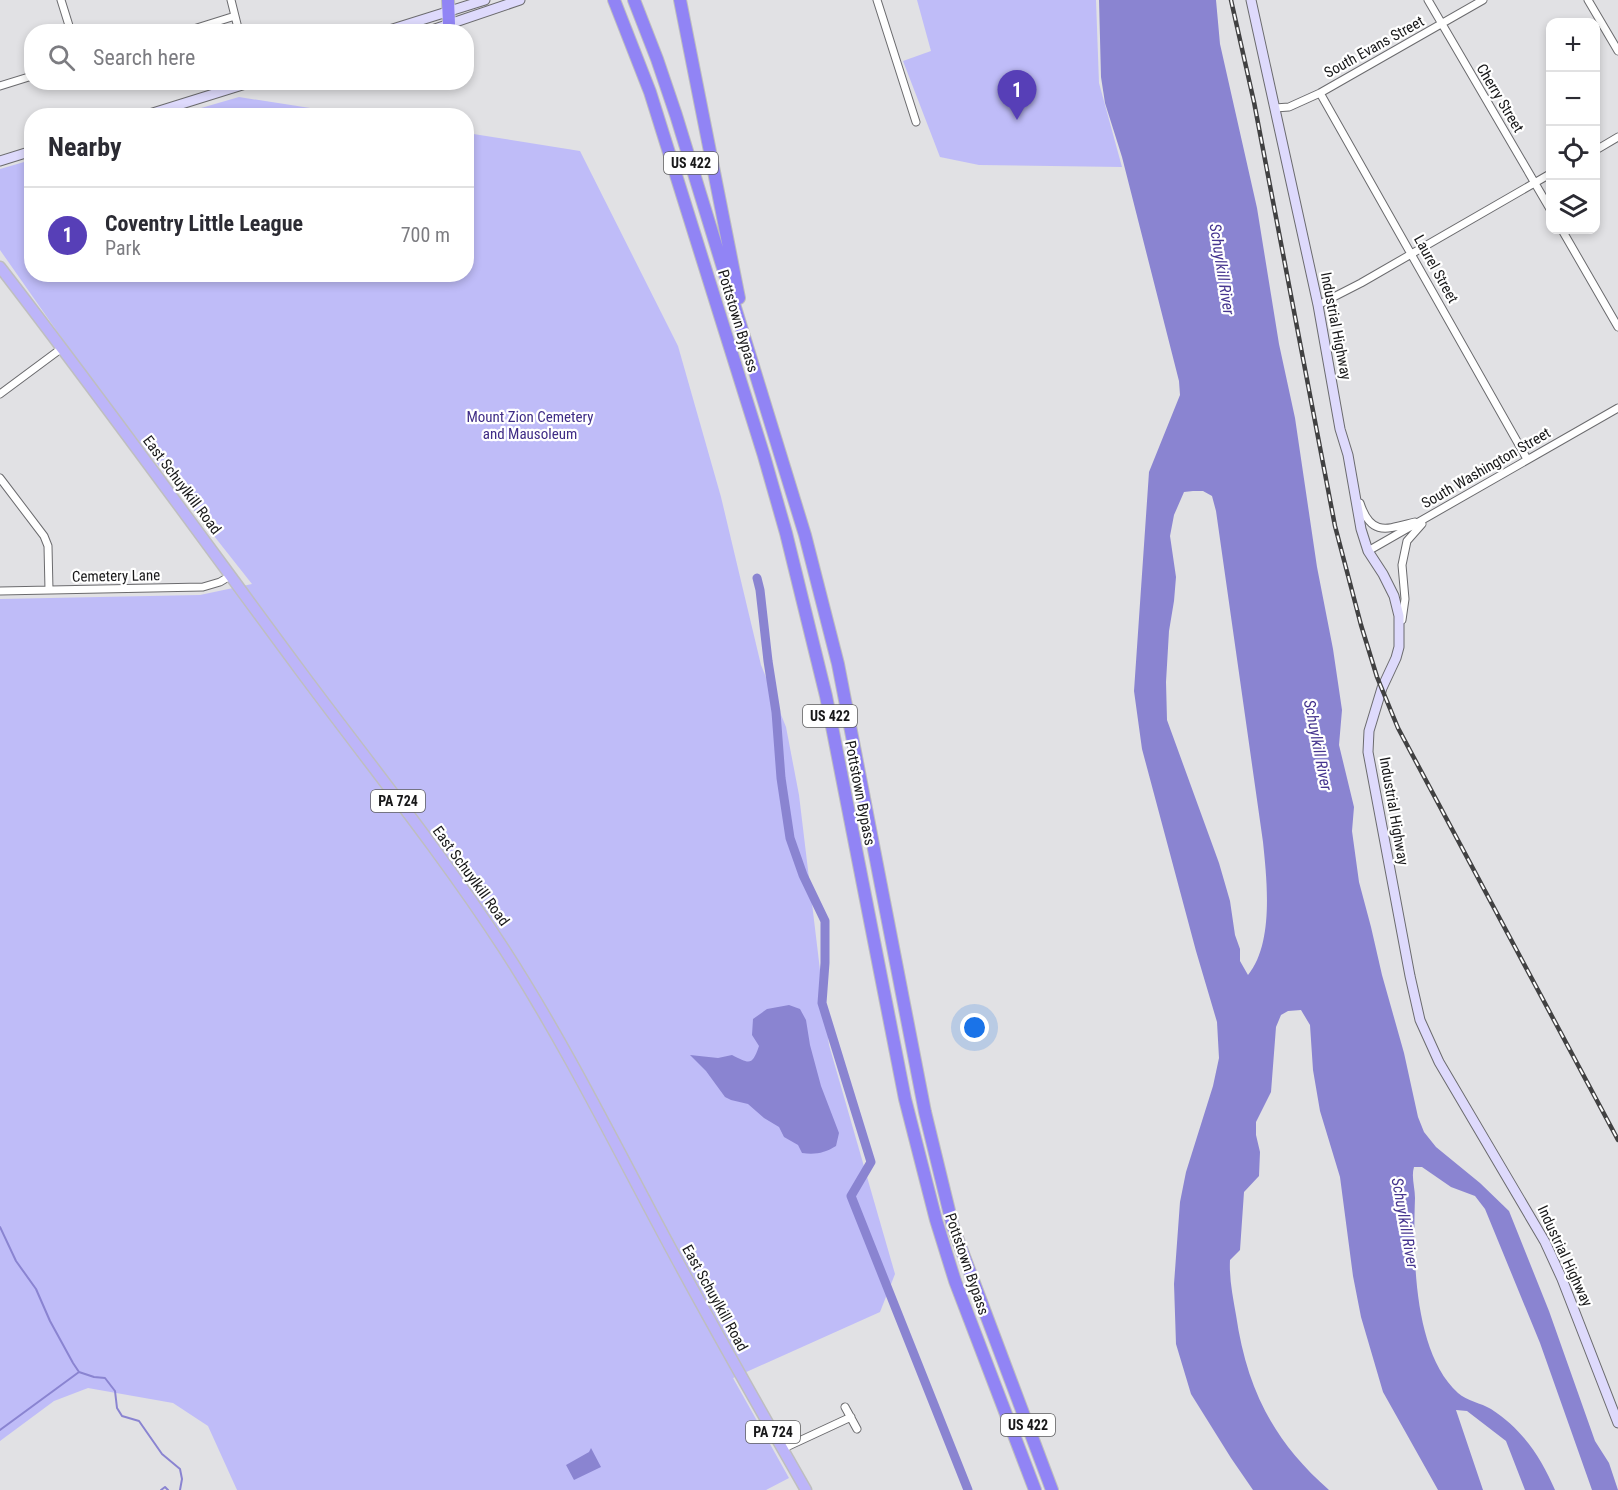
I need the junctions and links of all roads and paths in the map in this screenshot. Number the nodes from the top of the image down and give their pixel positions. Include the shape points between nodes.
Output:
1 (61, 0) edge
2 (231, 0) edge
3 (485, 0) edge
4 (520, 0) edge
5 (614, 0) edge
6 (634, 0) edge
7 (680, 0) edge
8 (877, 0) edge
9 (1251, 0) edge
10 (1428, 0) edge
11 (1483, 0) edge
12 (1588, 0) edge
13 (449, 12) edge
14 (235, 16) junction
15 (68, 24) edge
16 (210, 24) edge
17 (237, 24) edge
18 (409, 24) edge
19 (435, 24) edge
20 (1441, 24) junction
21 (1618, 51) edge
22 (24, 78) edge
23 (0, 86) edge
24 (228, 90) edge
25 (1320, 93) junction
26 (169, 108) edge
27 (1275, 108) junction
28 (916, 122) dead end
29 (1618, 137) edge
30 (1600, 148) edge
31 (24, 153) edge
32 (0, 161) edge
33 (1546, 177) edge
34 (1535, 183) junction
35 (1546, 201) edge
36 (1565, 234) edge
37 (1412, 254) junction
38 (0, 267) edge
39 (1318, 305) junction
40 (1618, 327) edge
41 (743, 328) junction
42 (62, 348) junction
43 (0, 394) edge
44 (1618, 408) edge
45 (1527, 459) junction
46 (0, 478) edge
47 (1354, 485) junction
48 (1426, 519) junction
49 (1368, 551) junction
50 (231, 576) junction
51 (49, 590) junction
52 (0, 591) edge
53 (1399, 647) junction
54 (1003, 1359) junction
55 (845, 1407) dead end
56 (851, 1417) junction
57 (1618, 1423) edge
58 (857, 1429) dead end
59 (1014, 1440) junction
60 (782, 1449) junction
61 (806, 1490) edge
62 (1026, 1490) edge
63 (1035, 1490) edge
64 (1052, 1490) edge
65 (1060, 1490) edge

1 - 15 street
2 - 14 street
3 - 13 street
4 - 13 street
5 - 59 highway, Pottstown Bypass / US 422 via 653,103 786,533 826,696 891,1036 918,1155 955,1281
6 - 41 highway, Pottstown Bypass / US 422 via 672,104
7 - 41 highway
8 - 28 street
9 - 27 street, Industrial Highway
10 - 20 street, Cherry Street
11 - 20 street, South Evans Street
12 - 21 street
13 - 18 street
13 - 19 street
14 - 16 street
14 - 17 street
20 - 25 street, South Evans Street
20 - 34 street, Cherry Street
22 - 23 street
24 - 26 street
25 - 27 street, South Evans Street via 1289,107
25 - 37 street, Laurel Street
27 - 39 street, Industrial Highway
29 - 30 street
31 - 32 street
33 - 34 street
34 - 35 street, Cherry Street
34 - 37 street
36 - 40 street
37 - 39 street
37 - 45 street, Laurel Street
38 - 42 main road, East Schuylkill Road / PA 724
39 - 47 street, Industrial Highway
41 - 54 highway, Pottstown Bypass / US 422 via 805,534 838,664 925,1112 953,1227
42 - 43 street
42 - 50 main road, East Schuylkill Road / PA 724
44 - 45 street, South Washington Street
45 - 48 street, South Washington Street
46 - 51 street via 44,536 48,546
47 - 48 street via 1364,514 1374,525 1385,530
47 - 49 street, Industrial Highway
48 - 49 street, South Washington Street
48 - 53 street via 1407,541 1402,565 1405,598
49 - 53 street, Industrial Highway via 1394,596 1399,616
50 - 51 street, Cemetery Lane via 203,587
50 - 60 main road, East Schuylkill Road / PA 724 via 503,948 558,1040
51 - 52 street, Cemetery Lane
53 - 57 street, Industrial Highway via 1369,731 1368,752 1420,1020 1439,1062 1545,1242
54 - 64 highway, Pottstown Bypass / US 422
54 - 65 highway
55 - 56 street
56 - 58 street
56 - 60 street
59 - 62 highway
59 - 63 highway, Pottstown Bypass / US 422
60 - 61 main road, East Schuylkill Road / PA 724

